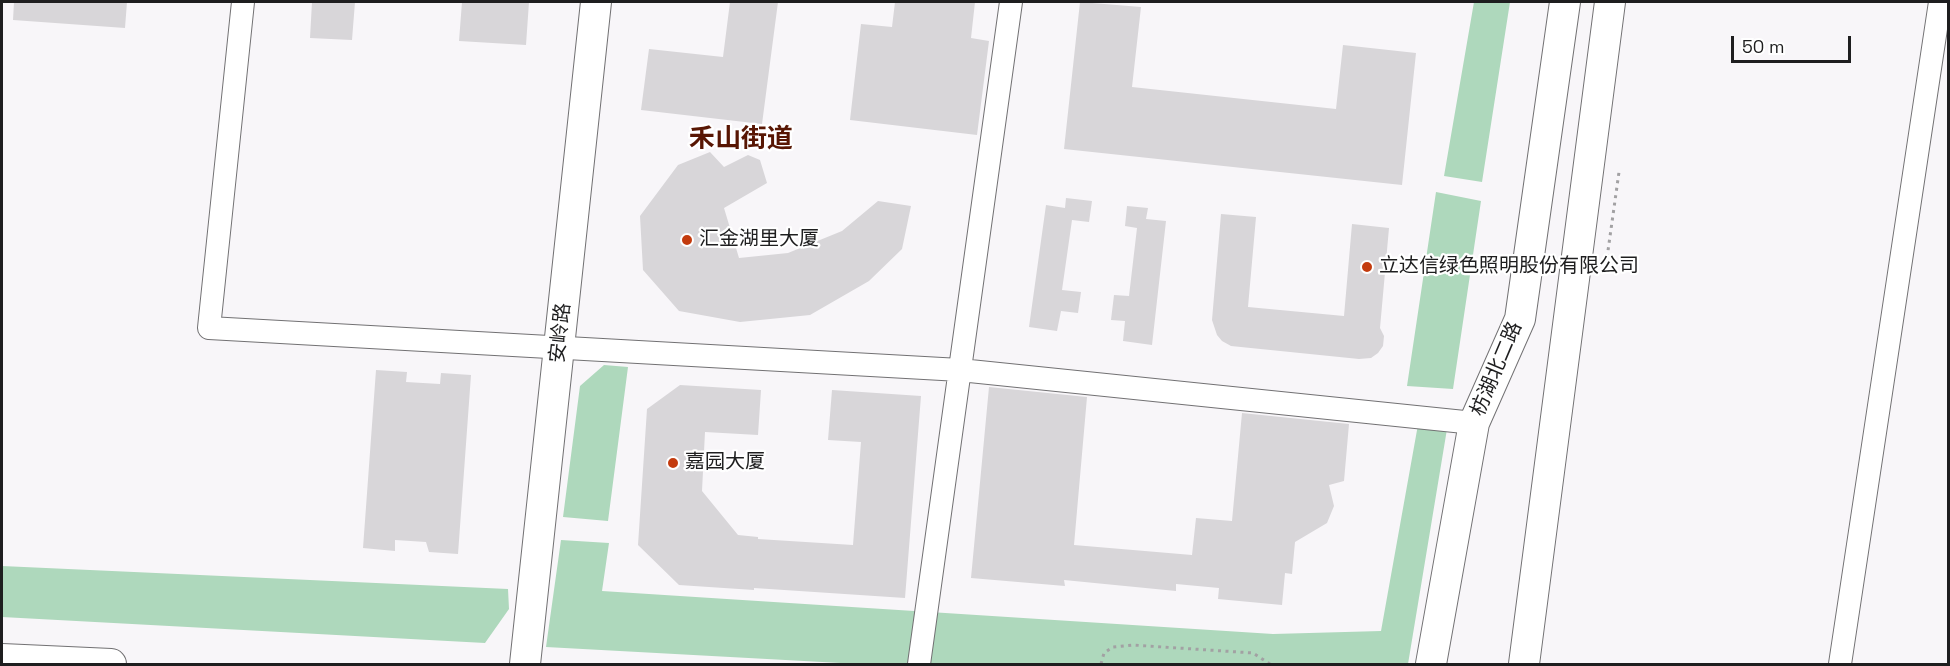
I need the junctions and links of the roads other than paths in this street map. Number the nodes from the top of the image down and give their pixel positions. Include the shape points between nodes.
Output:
1 (243, 2) edge
2 (596, 2) edge
3 (1011, 2) edge
4 (1565, 2) edge
5 (1586, 2) edge
6 (1610, 2) edge
7 (1940, 2) edge
8 (1520, 319) junction
9 (559, 349) junction
10 (960, 370) junction
11 (1474, 423) junction
12 (2, 659) edge
13 (111, 664) edge
14 (525, 664) edge
15 (919, 664) edge
16 (1431, 664) edge
17 (1524, 664) edge
18 (1840, 664) edge

1 - 9 street via 209,328
2 - 9 main road, 安岭路
3 - 10 street
4 - 8 main road, 枋湖北二路
5 - 8 main road via 1552,239
6 - 17 main road
7 - 18 street
8 - 11 main road, 枋湖北二路
9 - 10 street
9 - 14 main road, 安岭路
10 - 11 street
10 - 15 street
11 - 16 main road, 枋湖北二路
12 - 13 main road

